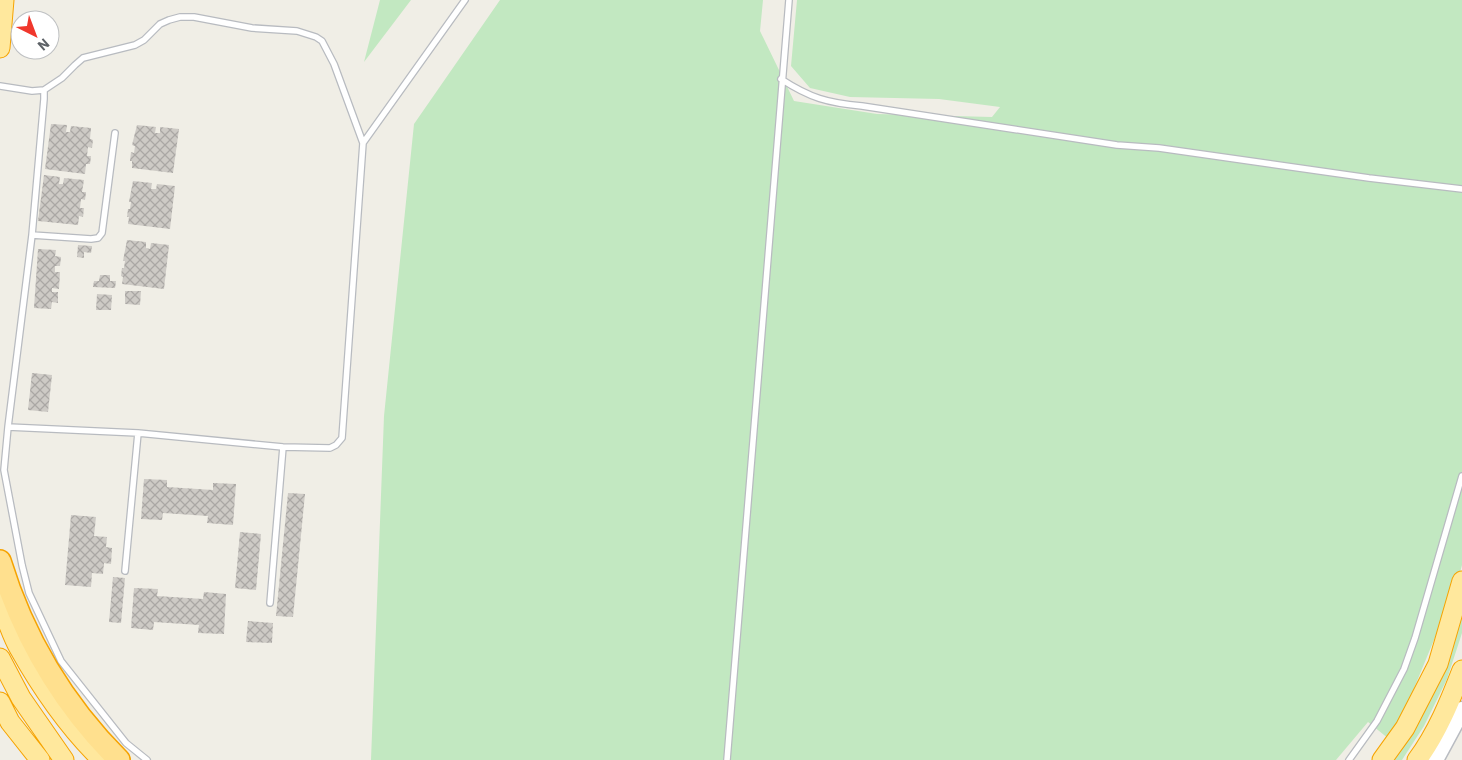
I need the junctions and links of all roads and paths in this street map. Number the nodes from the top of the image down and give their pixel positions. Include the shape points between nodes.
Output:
1 (4, 0) edge
2 (465, 0) edge
3 (789, 0) edge
4 (0, 48) edge
5 (781, 80) junction
6 (0, 86) edge
7 (44, 90) junction
8 (115, 132) dead end
9 (363, 143) junction
10 (1462, 189) edge
11 (32, 235) junction
12 (8, 427) junction
13 (138, 433) junction
14 (283, 447) junction
15 (1462, 476) edge
16 (0, 561) edge
17 (125, 571) dead end
18 (1462, 581) edge
19 (0, 602) edge
20 (270, 603) dead end
21 (0, 658) edge
22 (1462, 670) edge
23 (0, 702) edge
24 (1462, 710) edge
25 (40, 760) edge
26 (64, 760) edge
27 (102, 760) edge
28 (119, 760) edge
29 (147, 760) edge
30 (727, 760) edge
31 (1349, 760) edge
32 (1382, 760) edge
33 (1417, 760) edge
34 (1435, 760) edge

1 - 4 highway
2 - 9 lane
3 - 5 lane
5 - 10 lane via 814,98 840,104 1117,145
5 - 30 lane
6 - 7 lane
7 - 9 lane via 83,58 135,45 160,24 180,17 296,31 316,37 328,50
7 - 11 lane
8 - 11 lane via 102,233 98,238
9 - 14 lane via 342,438 330,448
11 - 12 lane
12 - 13 lane
12 - 29 lane via 4,470 29,593 61,661 126,743
13 - 14 lane
13 - 17 lane
14 - 20 lane
15 - 31 lane via 1404,669 1377,721
16 - 28 highway via 26,630 65,696
18 - 32 highway via 1438,664 1406,728
19 - 27 highway via 18,647 52,701
21 - 26 highway via 21,698
22 - 33 highway via 1427,747
23 - 25 highway via 10,722
24 - 34 main road

